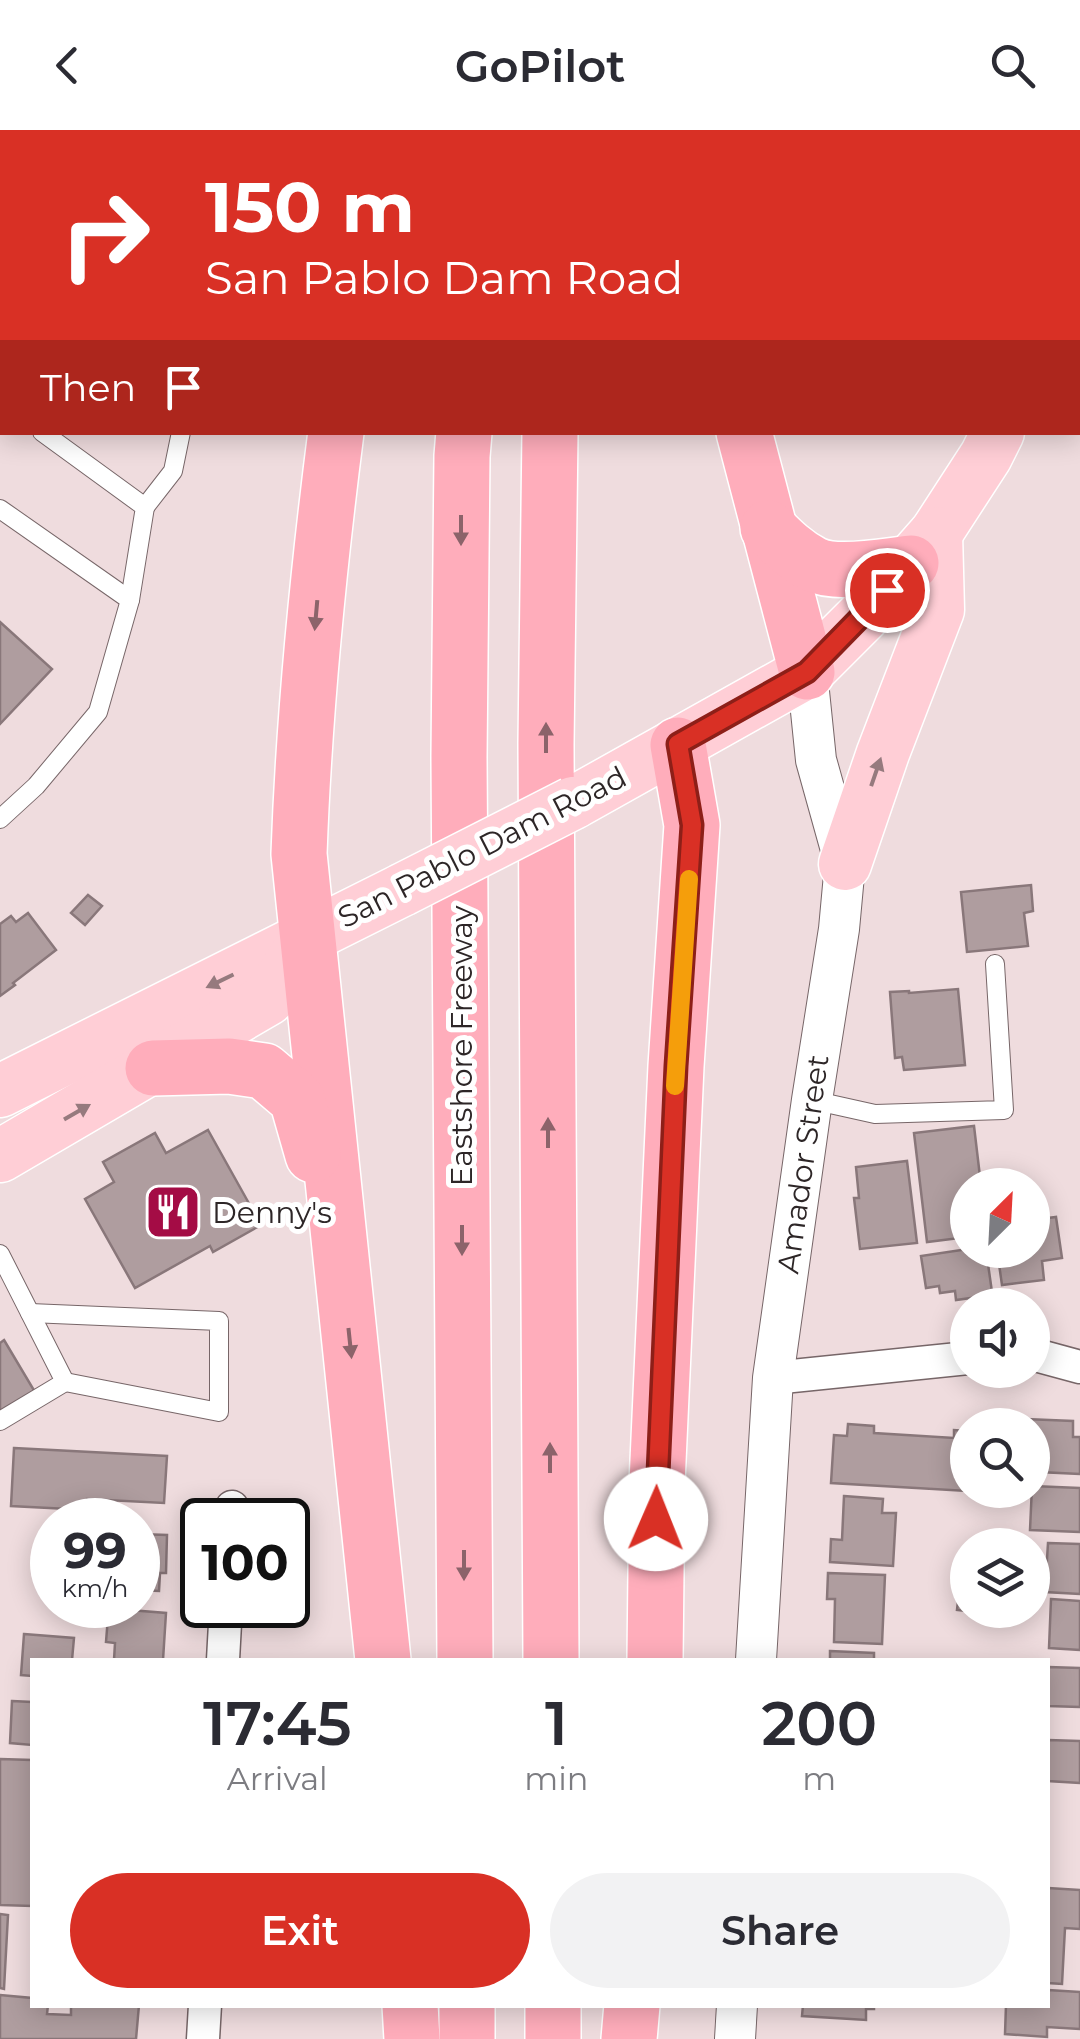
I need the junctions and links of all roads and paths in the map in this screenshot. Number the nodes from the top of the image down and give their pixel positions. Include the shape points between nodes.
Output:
1 (46, 435) edge
2 (181, 435) edge
3 (336, 435) edge
4 (464, 435) edge
5 (550, 435) edge
6 (745, 435) edge
7 (996, 435) edge
8 (145, 506) junction
9 (0, 509) edge
10 (768, 528) junction
11 (924, 548) junction
12 (130, 600) junction
13 (807, 672) junction
14 (678, 744) junction
15 (0, 819) edge
16 (844, 864) junction
17 (307, 938) junction
18 (995, 964) dead end
19 (153, 1068) junction
20 (0, 1091) edge
21 (812, 1100) junction
22 (0, 1156) edge
23 (340, 1246) junction
24 (0, 1254) edge
25 (30, 1313) junction
26 (1050, 1359) edge
27 (950, 1360) edge
28 (1080, 1367) edge
29 (772, 1378) junction
30 (65, 1382) junction
31 (0, 1421) edge
32 (225, 1628) edge
33 (224, 1658) edge
34 (383, 1658) edge
35 (465, 1658) edge
36 (551, 1658) edge
37 (655, 1658) edge
38 (756, 1658) edge
39 (205, 2008) edge
40 (410, 2008) edge
41 (467, 2008) edge
42 (553, 2008) edge
43 (632, 2008) edge
44 (737, 2008) edge
45 (203, 2039) edge
46 (412, 2039) edge
47 (467, 2039) edge
48 (553, 2039) edge
49 (629, 2039) edge
50 (735, 2039) edge

1 - 8 lane
2 - 8 lane via 173,471
3 -> 17 highway via 302,774
4 -> 35 highway, Eastshore Freeway
36 -> 5 highway
6 - 10 highway
7 - 11 main road, San Pablo Dam Road
8 - 12 lane
9 - 12 lane
10 - 11 highway via 790,550 832,569 861,568
10 - 13 highway
11 - 13 main road, San Pablo Dam Road
16 -> 11 main road via 938,610
12 - 15 lane via 98,712
13 - 14 main road, San Pablo Dam Road
13 - 16 street, Amador Street via 816,760
14 - 17 main road, San Pablo Dam Road, bridge
14 - 37 highway via 692,825 657,1483
16 - 21 street, Amador Street
17 - 19 main road, San Pablo Dam Road via 268,1000
17 -> 20 main road, San Pablo Dam Road
17 - 23 highway
18 - 21 lane via 1004,1110 875,1114
22 -> 19 main road, San Pablo Dam Road
19 - 23 highway via 264,1072 297,1099
21 - 29 street, Amador Street
23 -> 34 highway
24 - 25 lane
25 - 30 lane
25 - 30 lane via 219,1321 219,1412
26 - 28 street
27 - 29 street
29 - 38 street, Amador Street
30 - 31 lane
32 - 33 street
39 - 45 street
40 - 46 highway
41 - 47 highway
42 - 48 highway
43 - 49 highway
44 - 50 street

